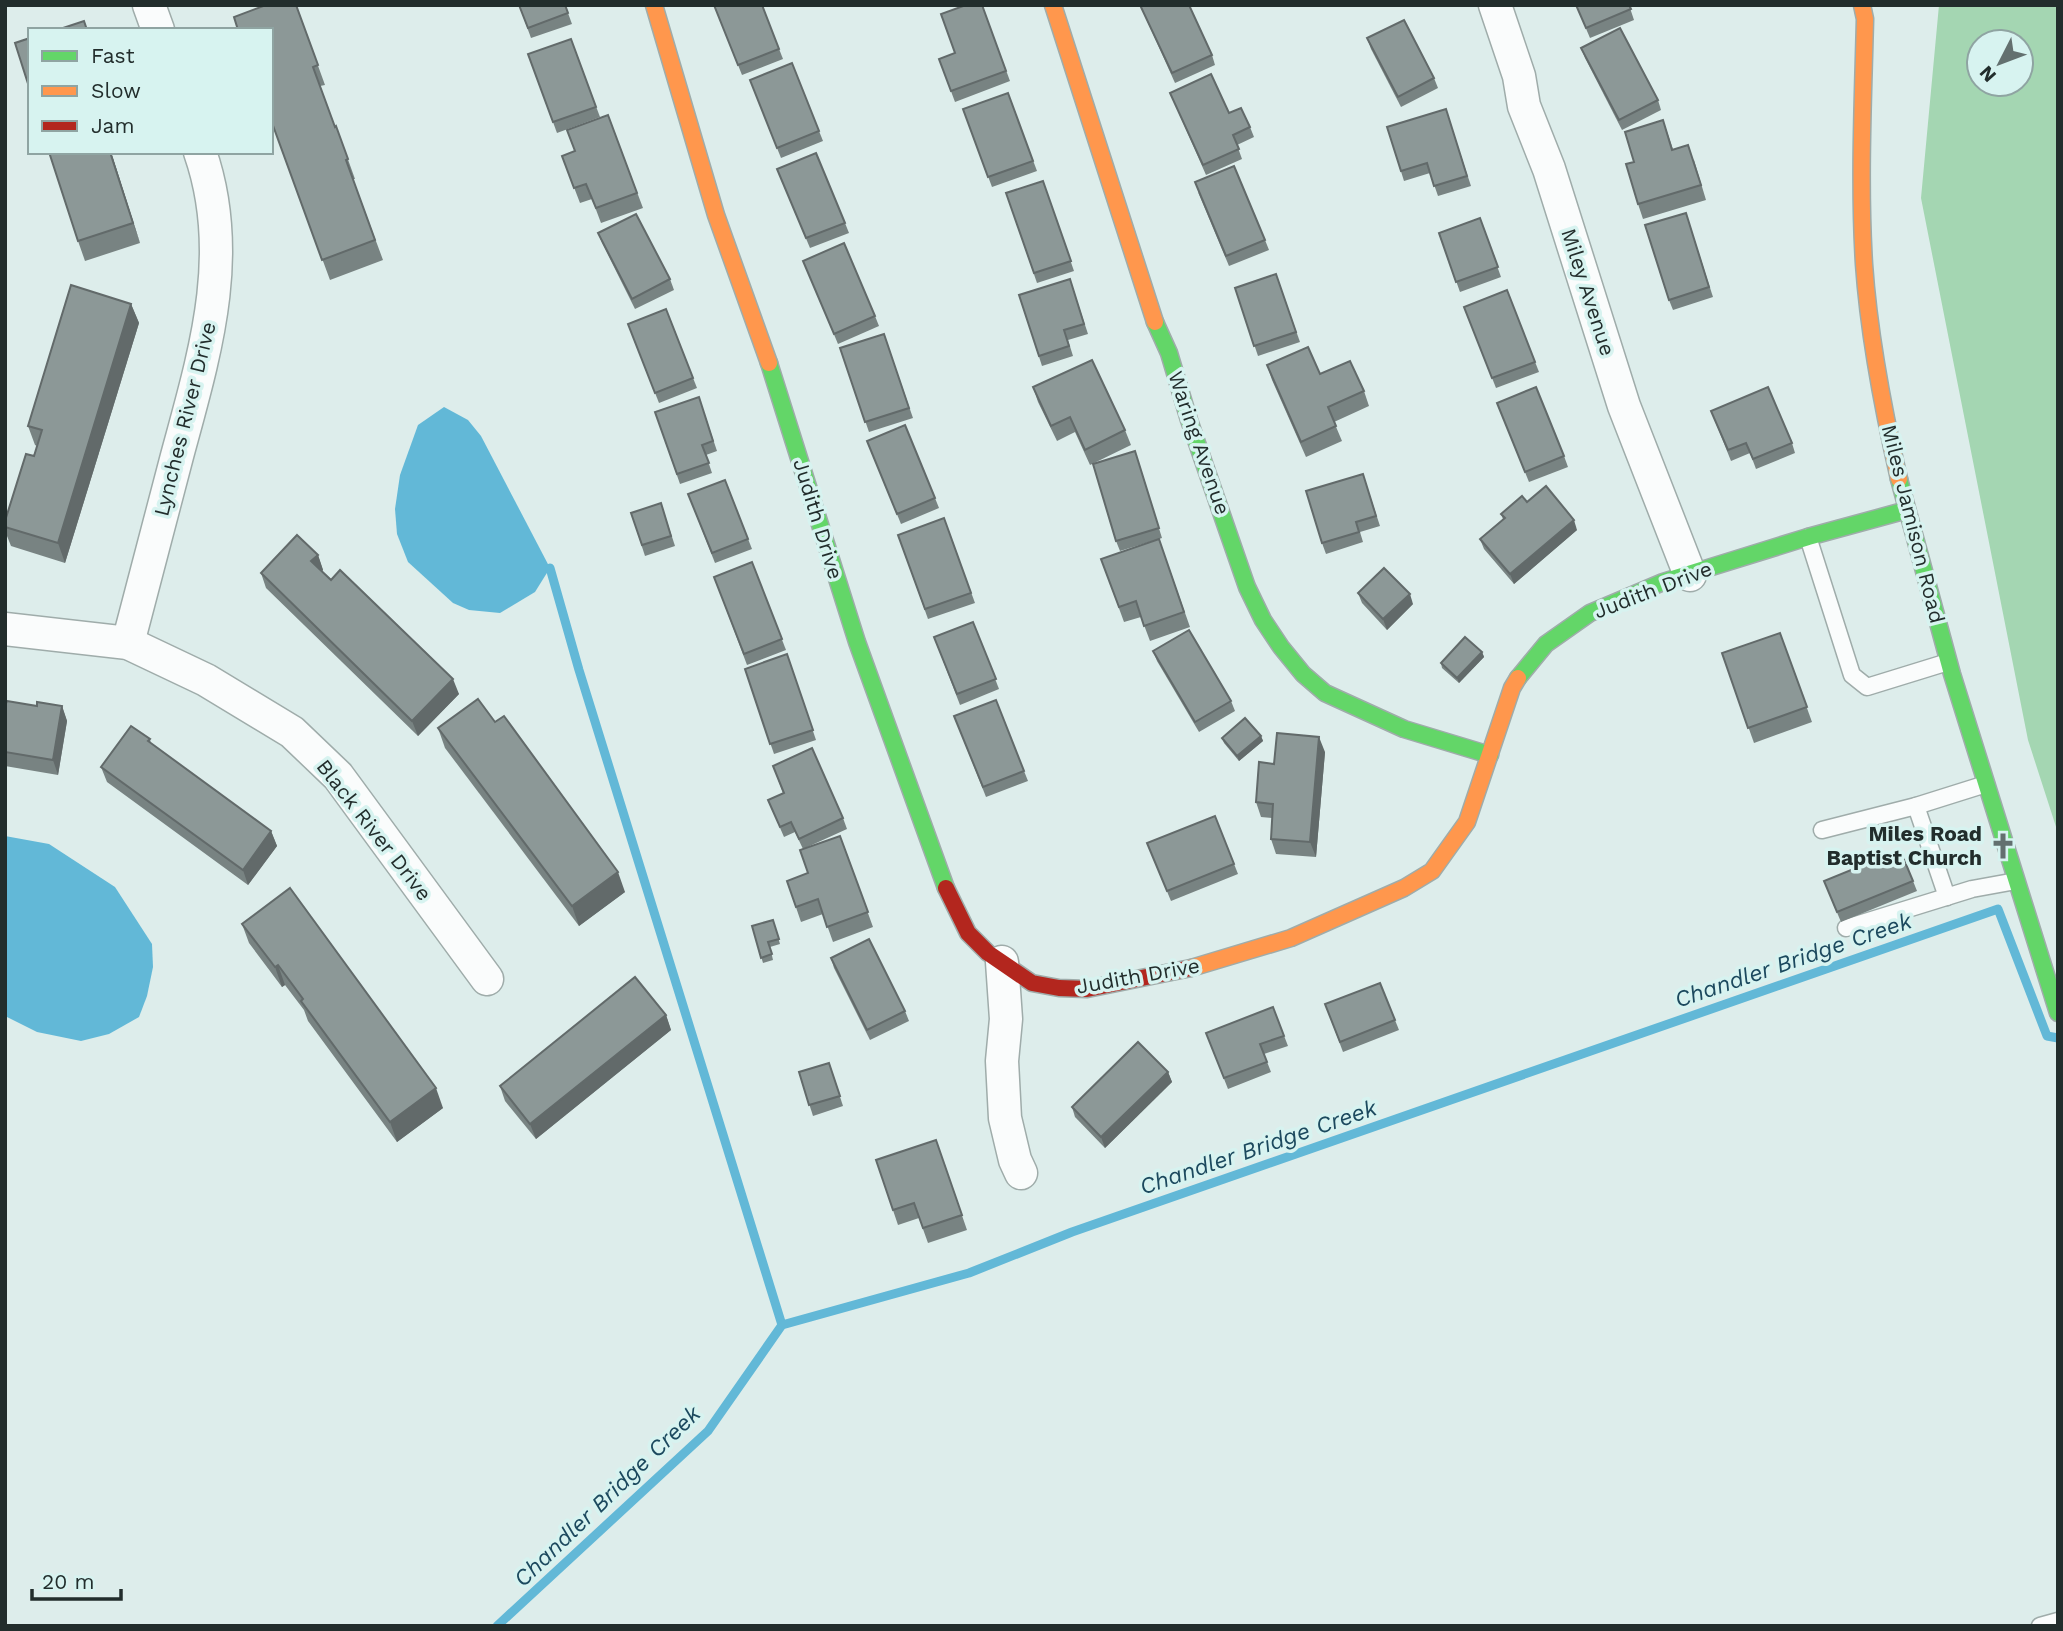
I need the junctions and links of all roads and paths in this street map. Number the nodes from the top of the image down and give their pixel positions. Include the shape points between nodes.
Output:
1 (149, 5) edge
2 (654, 5) edge
3 (1054, 5) edge
4 (1495, 5) edge
5 (1865, 10) edge
6 (157, 28) edge
7 (201, 154) edge
8 (1907, 510) junction
9 (1808, 537) junction
10 (1690, 575) junction
11 (5, 629) edge
12 (128, 643) junction
13 (1948, 662) junction
14 (1490, 755) junction
15 (1986, 784) junction
16 (1916, 806) junction
17 (1822, 830) dead end
18 (2016, 881) junction
19 (1947, 897) junction
20 (1846, 928) dead end
21 (1002, 962) junction
22 (487, 979) dead end
23 (2058, 1013) edge
24 (1021, 1173) dead end
25 (2058, 1621) edge
26 (2040, 1626) edge

1 - 6 street
2 - 21 street, Judith Drive via 716,215 781,397 892,747 940,876 968,933
3 - 14 street, Waring Avenue via 1154,319 1247,587 1263,620 1303,674 1325,693 1404,729
4 - 10 street, Miley Avenue via 1624,406
5 - 8 street, Miles Jamison Road via 1864,267 1873,345
7 - 12 street, Lynches River Drive via 210,181 217,256 208,341
8 - 9 street, Judith Drive
8 - 13 street, Miles Jamison Road
9 - 10 street, Judith Drive
9 - 13 lane via 1852,675 1867,687
10 - 14 street, Judith Drive via 1638,591 1590,613 1546,644 1512,688
11 - 12 street, Black River Drive
12 - 22 street, Black River Drive via 206,680 292,732 338,776
13 - 15 street, Miles Jamison Road
14 - 21 street, Judith Drive via 1467,822 1432,871 1291,938 1204,965 1087,989 1032,983
15 - 16 lane
15 - 18 street, Miles Jamison Road
16 - 17 lane
16 - 19 lane
18 - 19 lane
18 - 23 street, Miles Jamison Road
19 - 20 lane
21 - 24 street via 1005,1118
25 - 26 lane

